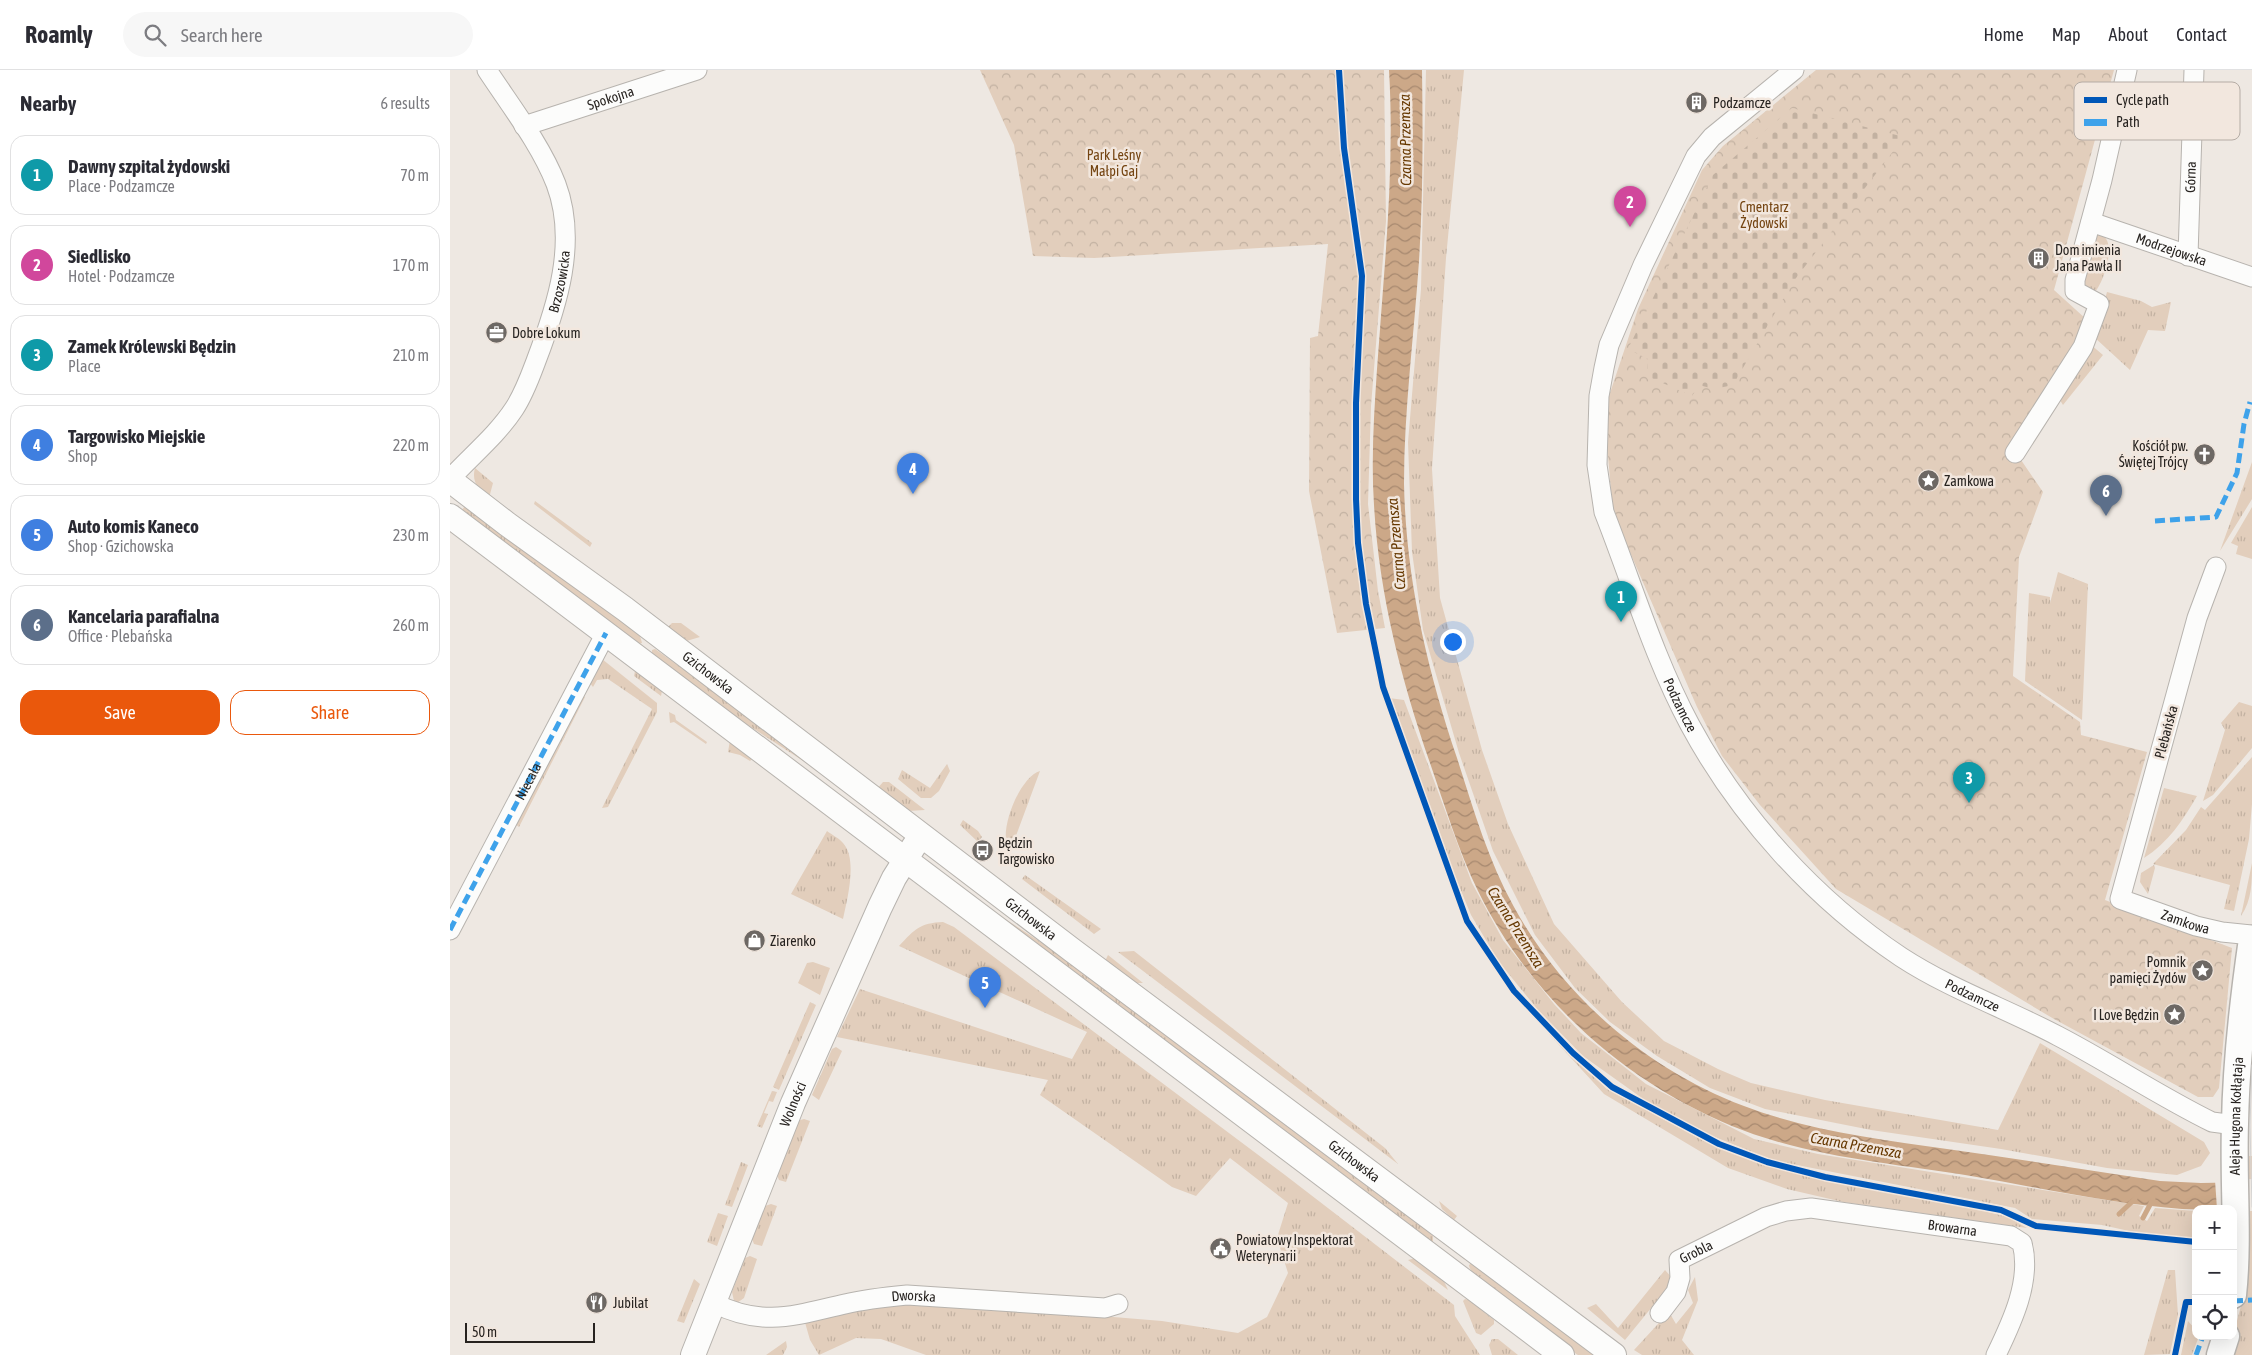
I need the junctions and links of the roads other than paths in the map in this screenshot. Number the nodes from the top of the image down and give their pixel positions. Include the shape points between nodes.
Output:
1 (487, 70) edge
2 (697, 70) edge
3 (1794, 70) edge
4 (524, 126) junction
5 (2110, 140) edge
6 (2192, 140) edge
7 (2091, 222) junction
8 (2188, 256) junction
9 (2252, 277) edge
10 (2015, 453) dead end
11 (450, 479) edge
12 (450, 516) edge
13 (2216, 567) dead end
14 (606, 633) junction
15 (921, 836) junction
16 (906, 858) junction
17 (2120, 899) joint
18 (450, 930) edge
19 (2252, 935) edge
20 (2252, 939) edge
21 (2235, 1137) junction
22 (1766, 1217) joint
23 (1460, 1241) junction
24 (2237, 1250) edge
25 (1443, 1265) junction
26 (714, 1303) junction
27 (1118, 1304) dead end
28 (1660, 1313) dead end
29 (2225, 1340) edge
30 (693, 1355) edge
31 (1562, 1355) edge
32 (1614, 1355) edge
33 (1996, 1355) edge
34 (2220, 1355) edge

1 - 4 street, Brzozowicka
2 - 4 street, Spokojna
3 - 21 street, Podzamcze via 1712,137 1696,156 1643,265 1609,345 1604,368 1597,426 1599,492 1676,695 1712,763 1746,811 1806,878 1851,919 1901,957 2059,1036
4 - 11 street, Brzozowicka via 556,184 562,208 565,247 562,281 541,348 519,402 502,425
5 - 7 street
6 - 8 street, Górna
7 - 8 street, Modrzejowska
7 - 10 street via 2075,291 2099,304 2088,337
8 - 9 street, Modrzejowska
11 - 15 street, Gzichowska via 626,609
12 - 14 street, Gzichowska
13 - 17 street, Plebańska via 2197,618
14 - 16 street, Gzichowska
14 - 18 street, Niecała
15 - 16 street, Wolności
15 - 23 street, Gzichowska
16 - 25 street, Gzichowska
16 - 26 street, Wolności via 880,907 797,1094
17 - 19 street, Zamkowa via 2196,926
20 - 21 main road, Aleja Hugona Kołłątaja via 2242,1003
21 - 24 main road, Aleja Hugona Kołłątaja
22 - 28 street, Grobla via 1679,1260 1680,1278 1676,1292
22 - 33 street, Browarna via 1811,1208 2010,1236 2022,1243 2026,1255 2023,1281
23 - 25 street
23 - 32 street, Gzichowska
25 - 31 street, Gzichowska
26 - 27 street, Dworska via 727,1310 771,1318 789,1318 875,1298 907,1295 1105,1308
26 - 30 street, Wolności
29 - 34 main road

